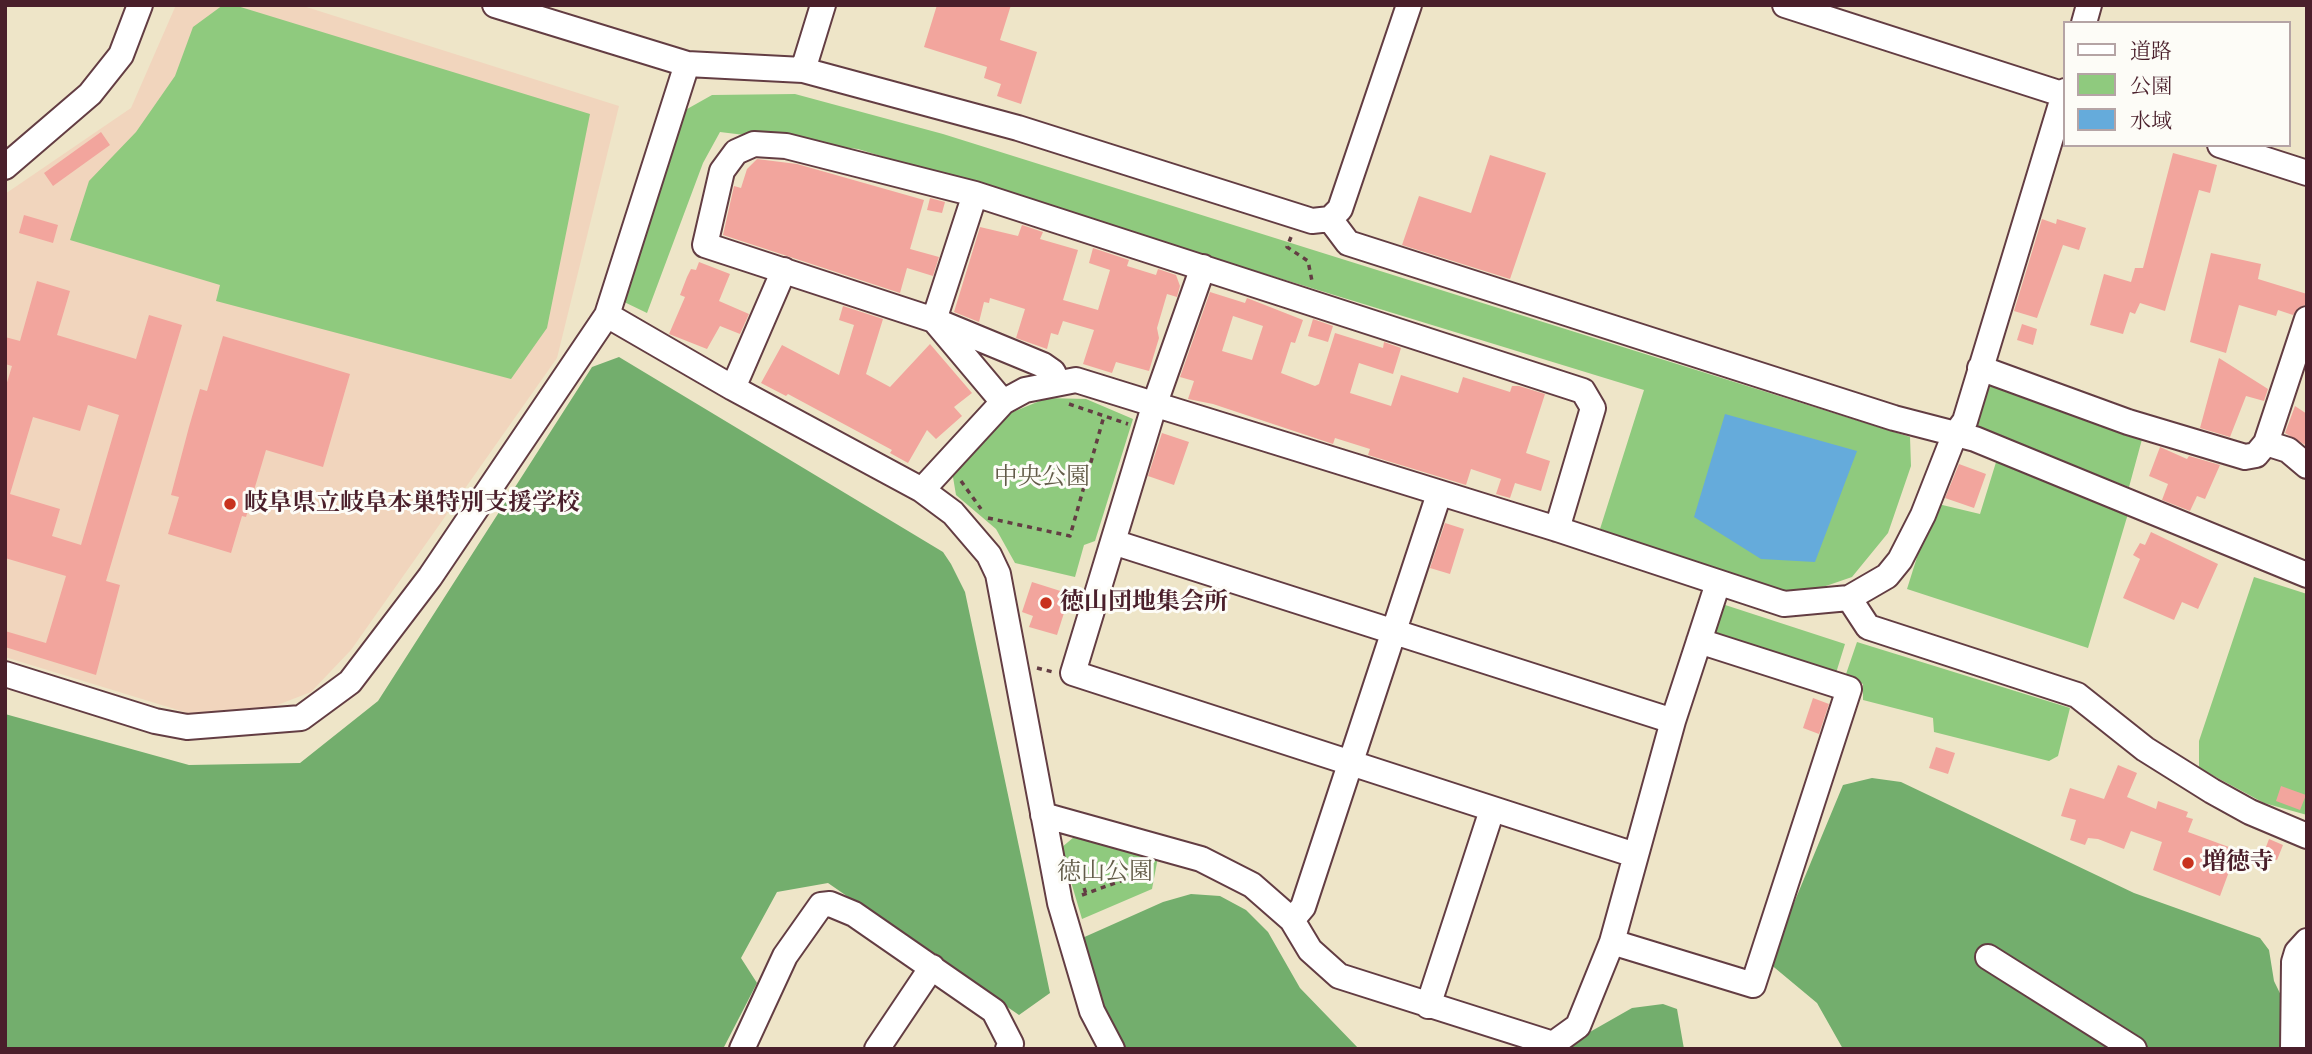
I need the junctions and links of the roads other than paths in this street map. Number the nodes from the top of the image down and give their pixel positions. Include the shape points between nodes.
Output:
1 (140, 5) edge
2 (495, 5) edge
3 (823, 5) edge
4 (1409, 5) edge
5 (1785, 5) edge
6 (687, 64) junction
7 (803, 70) junction
8 (2064, 93) edge
9 (2064, 96) edge
10 (2226, 147) edge
11 (5, 167) edge
12 (2307, 173) edge
13 (975, 194) junction
14 (1330, 219) junction
15 (1203, 267) junction
16 (784, 271) junction
17 (607, 315) junction
18 (2307, 319) edge
19 (934, 320) junction
20 (1980, 368) junction
21 (733, 388) junction
22 (1062, 392) junction
23 (1003, 402) junction
24 (1155, 403) junction
25 (1954, 436) junction
26 (2266, 443) junction
27 (2307, 466) edge
28 (922, 490) junction
29 (1439, 494) junction
30 (1557, 529) junction
31 (1114, 542) junction
32 (2307, 575) edge
33 (1718, 583) junction
34 (1849, 598) junction
35 (1391, 633) junction
36 (1699, 641) junction
37 (5, 674) edge
38 (1673, 721) junction
39 (1348, 764) junction
40 (1492, 810) junction
41 (1043, 815) junction
42 (2307, 836) edge
43 (1635, 855) junction
44 (1292, 920) junction
45 (2307, 941) edge
46 (1612, 942) junction
47 (1988, 957) dead end
48 (932, 967) junction
49 (1428, 1006) junction
50 (1012, 1047) edge
51 (742, 1049) edge
52 (877, 1049) edge
53 (1112, 1049) edge
54 (2134, 1049) edge
55 (2293, 1049) edge

1 - 11 street via 121,55 90,94
2 - 6 street
3 - 7 street
4 - 14 street via 1355,172 1340,208
5 - 8 street
6 - 7 street
6 - 17 street
7 - 14 street via 1018,128 1312,221
9 - 20 street
10 - 12 street
13 - 15 street
13 - 16 street via 786,146 754,144 736,152 722,171 705,245
13 - 19 street
14 - 25 street via 1348,243
15 - 24 street
15 - 30 street via 1583,391 1593,408
16 - 19 street
16 - 21 street
17 - 21 street
17 - 37 street via 430,577 350,682 301,718 187,727
18 - 26 street
19 - 22 street via 1043,365 1054,372
19 - 23 street
20 - 25 street via 1965,421
20 - 26 street via 2128,422 2245,457 2256,455
21 - 28 street
22 - 23 street via 1025,390
22 - 24 street via 1076,380
23 - 28 street
24 - 29 street
24 - 31 street
25 - 32 street via 1975,439 2059,471
25 - 34 street via 1900,560 1887,576
26 - 27 street via 2288,450
28 - 41 street via 976,538 998,574
29 - 30 street
29 - 35 street
30 - 33 street
31 - 35 street
31 - 39 street via 1073,673
33 - 34 street via 1784,604
33 - 36 street
34 - 42 street via 1868,627 2077,695 2145,749 2212,791
35 - 38 street
35 - 39 street
36 - 38 street
36 - 46 street via 1849,689 1753,985
38 - 43 street
39 - 40 street
39 - 44 street via 1303,907
40 - 43 street
40 - 49 street
41 - 44 street via 1201,859 1252,885
41 - 53 street via 1060,903 1092,1011
43 - 46 street
44 - 49 street via 1310,950 1339,976
45 - 55 street via 2294,962
46 - 49 street via 1578,1026 1553,1045
47 - 54 street
48 - 50 street via 994,1011
48 - 51 street via 854,914 821,905 785,956
48 - 52 street

